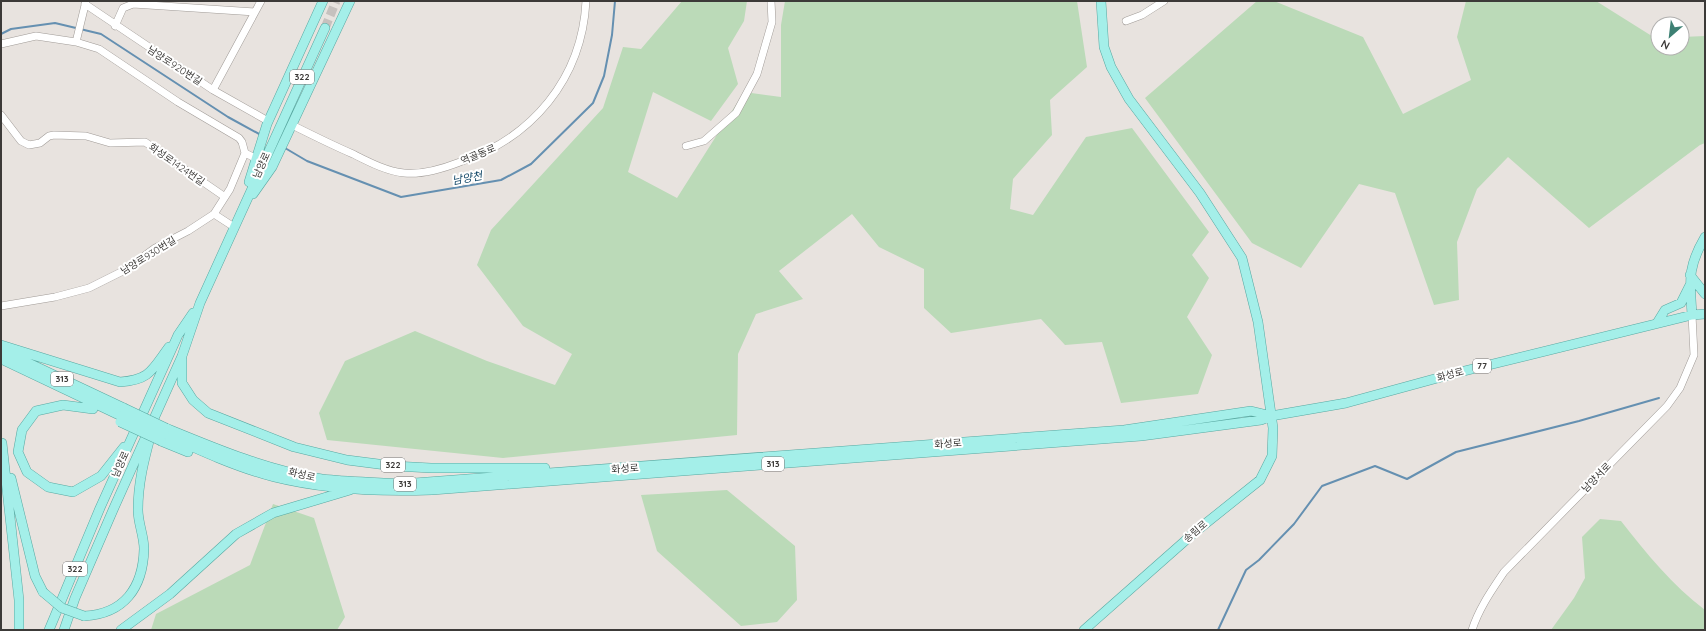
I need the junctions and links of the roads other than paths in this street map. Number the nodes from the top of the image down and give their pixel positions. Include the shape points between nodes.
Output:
1 (261, 1) edge
2 (348, 1) edge
3 (586, 1) edge
4 (771, 1) edge
5 (1100, 1) edge
6 (1164, 1) edge
7 (85, 3) edge
8 (321, 4) edge
9 (255, 12) junction
10 (1126, 21) dead end
11 (115, 26) junction
12 (324, 28) tunnel mouth
13 (76, 42) junction
14 (1, 44) edge
15 (213, 90) junction
16 (1, 115) edge
17 (268, 122) junction
18 (290, 129) junction
19 (686, 146) dead end
20 (245, 153) junction
21 (260, 154) junction
22 (224, 197) junction
23 (242, 209) junction
24 (214, 214) junction
25 (234, 227) junction
26 (1705, 237) edge
27 (1690, 274) junction
28 (1691, 284) junction
29 (1705, 294) edge
30 (200, 303) junction
31 (1, 306) edge
32 (1700, 313) edge
33 (1657, 323) junction
34 (178, 335) junction
35 (1, 345) edge
36 (1, 350) edge
37 (182, 356) junction
38 (1, 360) edge
39 (1, 366) edge
40 (158, 407) junction
41 (93, 409) junction
42 (121, 415) junction
43 (1271, 416) junction
44 (164, 434) junction
45 (133, 435) junction
46 (2, 440) edge
47 (652, 466) junction
48 (354, 489) junction
49 (20, 630) edge
50 (49, 630) edge
51 (64, 630) edge
52 (121, 630) edge
53 (1084, 630) edge
54 (1472, 630) edge

1 - 9 street
2 - 18 main road via 339,26
3 - 18 street, 역골동로 via 576,51 552,98 522,130 479,156 438,169 402,173 378,166
4 - 19 street via 772,22 757,74 736,113 704,141
5 - 43 main road, 송림로 via 1104,47 1125,93 1200,193 1242,258 1258,322
6 - 10 street via 1142,15
7 - 11 street, 남양로920번길
7 - 13 street
8 - 17 main road
9 - 11 street via 133,4 123,8
9 - 15 street
11 - 15 street, 남양로920번길
12 - 21 main road, 남양로 / 322 via 279,126
13 - 14 street via 36,36
13 - 20 street via 106,53 178,102 235,135 242,142
15 - 17 street, 남양로920번길
16 - 22 street, 화성로1424번길 via 21,141 28,145 40,143 54,134 86,136 110,143 146,142
17 - 21 main road
18 - 23 main road via 272,167
20 - 21 street
20 - 22 street, 남양로930번길
21 - 23 main road, 남양로 / 322
22 - 24 street, 남양로930번길
23 - 25 main road, 남양로 / 322
24 - 25 street
24 - 31 street, 남양로930번길 via 155,248 125,270 89,288 55,297
25 - 30 main road, 남양로 / 322
26 - 27 main road via 1695,253
27 - 28 main road
27 - 29 main road
28 - 32 main road
28 - 33 main road via 1681,303 1665,310
30 - 34 main road, 남양로 / 322
30 - 37 main road, 남양로 / 322
32 - 33 main road, 화성로 / 77
32 - 54 street, 남양서로 via 1694,355 1680,388 1667,406 1504,572 1490,592
33 - 43 main road, 화성로 / 77 via 1456,372 1346,403
34 - 35 main road via 149,374 136,381 125,382
34 - 45 main road, 남양로
36 - 42 main road, 화성로 / 313
37 - 40 main road, 남양로
37 - 47 main road, 322 via 182,383 193,400 208,413 294,447 347,460 431,468 554,468 603,463
38 - 42 main road, 화성로 / 313
39 - 41 main road
40 - 46 main road, bridge via 140,478 138,511 144,548 142,573 134,590 118,607 94,615 84,616 62,608 43,592 35,576
40 - 51 main road, 남양로 via 75,598
41 - 42 main road
41 - 45 main road via 63,405 36,411 22,430 18,452 27,472 48,487 73,492 101,476
42 - 44 main road, 화성로 / 313, bridge
42 - 44 main road, bridge
43 - 47 main road, 화성로 / 313 via 1251,411 1124,430
43 - 48 main road, 화성로 / 313 via 1261,420 1141,436 947,452 432,490
43 - 53 main road, 송림로 via 1272,456 1260,480 1194,532
44 - 47 main road, 화성로 / 313 via 253,462 322,478 401,484
44 - 48 main road, 화성로 / 313 via 204,452 274,476 312,485
45 - 50 main road, 남양로 / 322
46 - 49 main road
48 - 52 main road via 273,513 236,534 170,594

